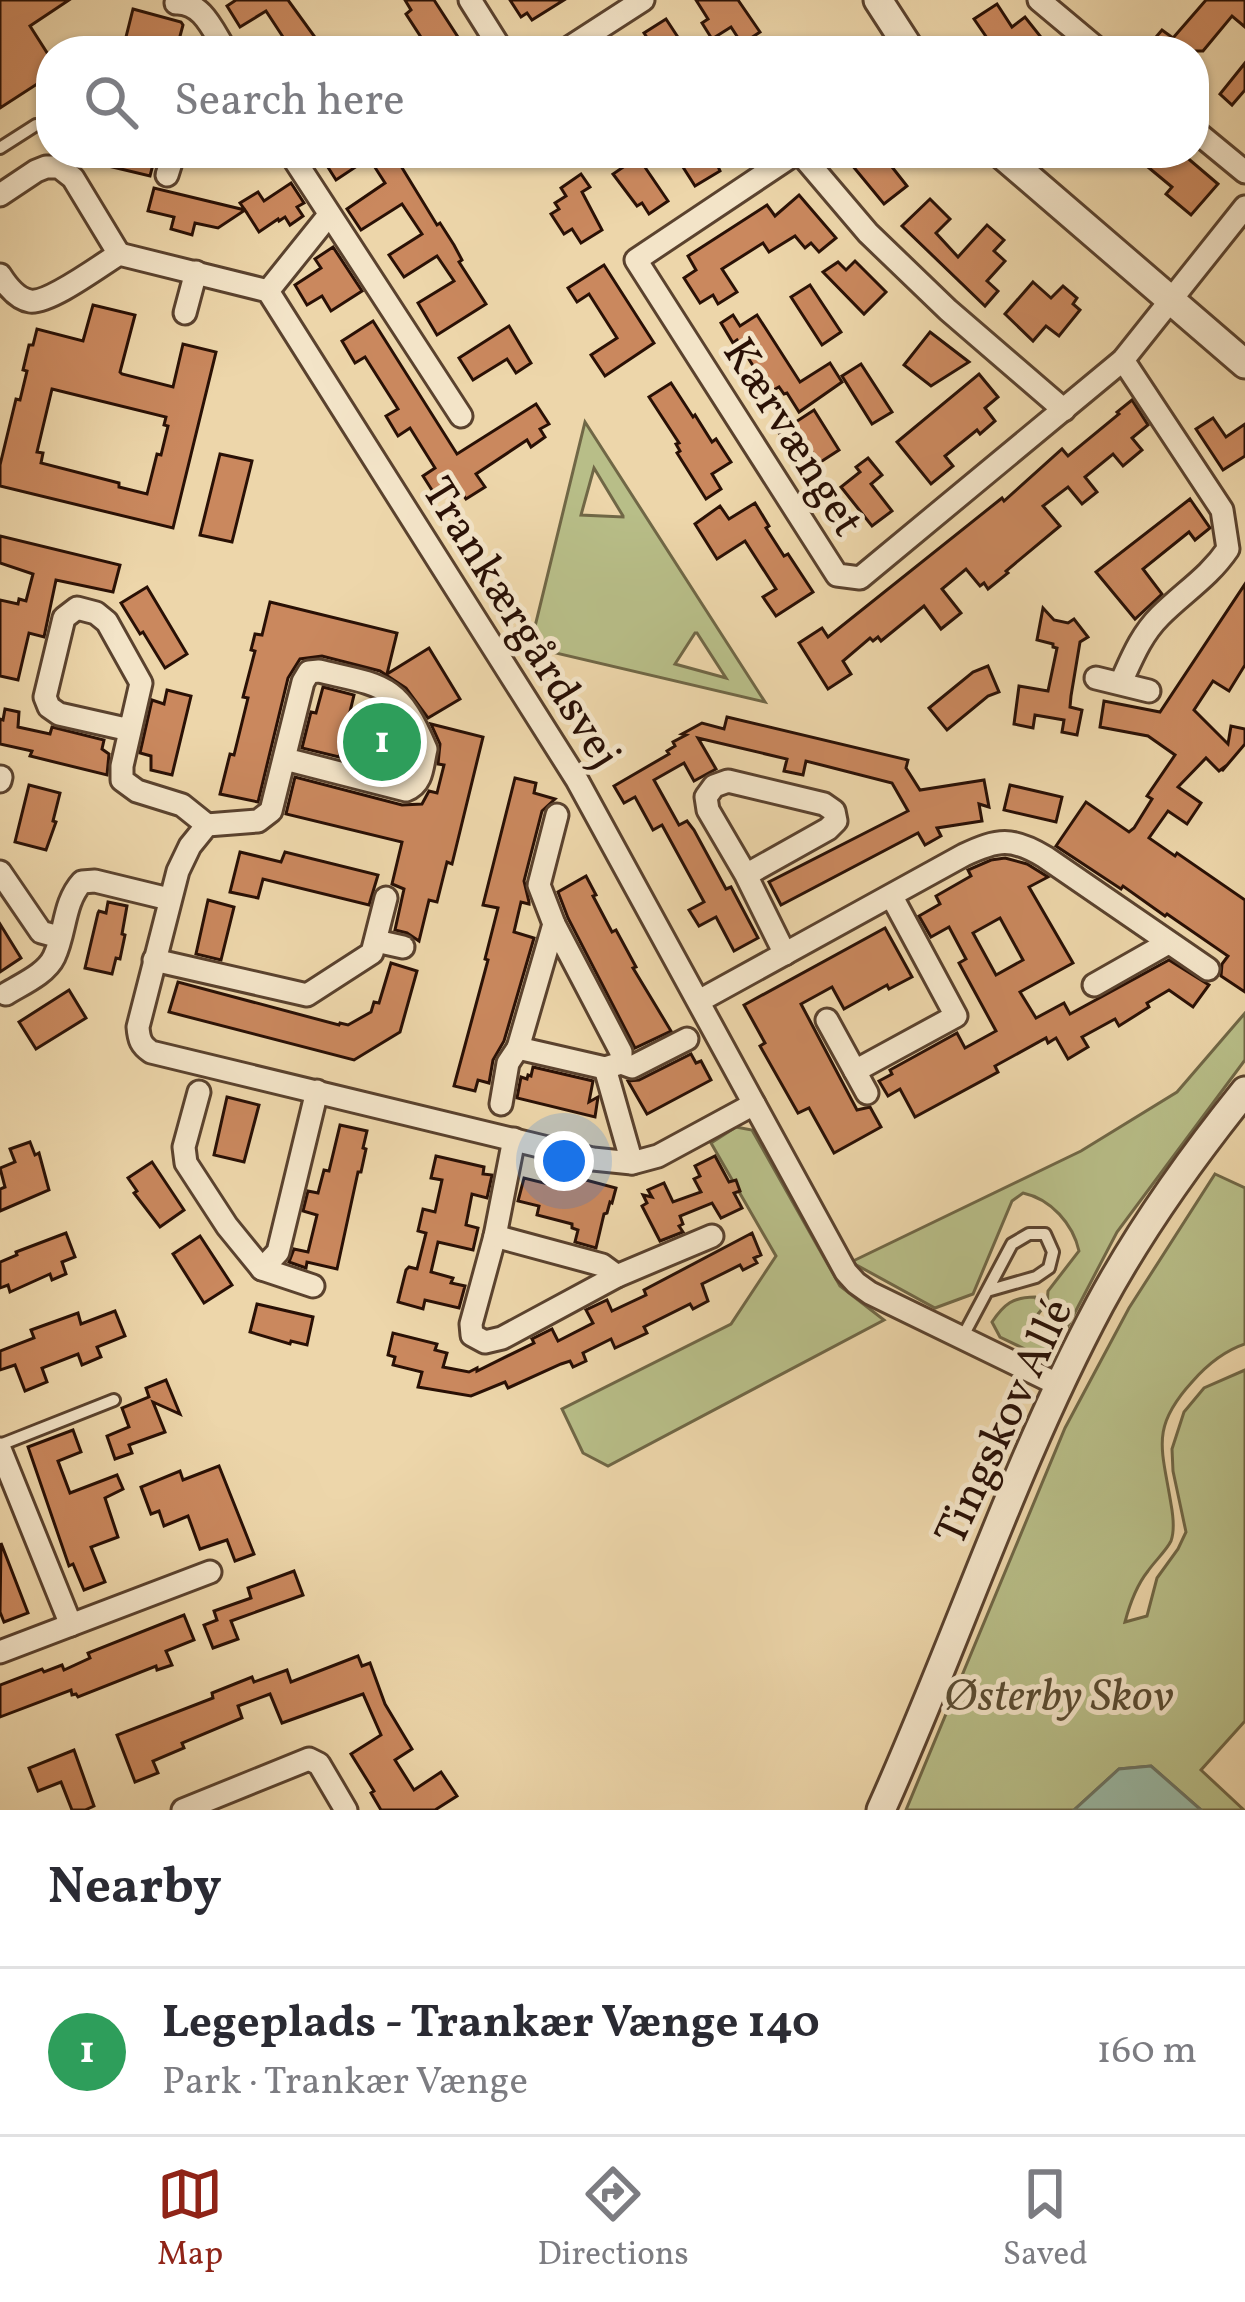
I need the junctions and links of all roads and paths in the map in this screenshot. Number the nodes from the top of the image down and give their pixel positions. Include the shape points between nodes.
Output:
1 (470, 0) edge
2 (643, 0) edge
3 (878, 0) edge
4 (1039, 0) edge
5 (176, 3) dead end
6 (217, 36) edge
7 (493, 36) edge
8 (587, 36) edge
9 (901, 36) edge
10 (1082, 36) edge
11 (36, 125) dead end
12 (1209, 142) edge
13 (0, 148) edge
14 (53, 168) edge
15 (60, 168) edge
16 (299, 168) edge
17 (775, 168) edge
18 (811, 168) edge
19 (1017, 168) edge
20 (1245, 172) edge
21 (0, 195) edge
22 (1245, 207) edge
23 (329, 215) junction
24 (118, 254) junction
25 (196, 272) junction
26 (0, 275) edge
27 (268, 291) junction
28 (1171, 302) junction
29 (185, 313) dead end
30 (1123, 360) junction
31 (1245, 364) edge
32 (1064, 410) junction
33 (461, 416) dead end
34 (1237, 552) edge
35 (1096, 678) dead end
36 (1121, 682) junction
37 (1149, 691) dead end
38 (130, 730) junction
39 (285, 759) junction
40 (557, 814) dead end
41 (207, 825) junction
42 (0, 872) edge
43 (746, 874) junction
44 (892, 897) junction
45 (386, 898) dead end
46 (169, 899) junction
47 (554, 924) junction
48 (59, 937) junction
49 (376, 941) junction
50 (1168, 943) junction
51 (403, 946) dead end
52 (784, 954) junction
53 (154, 960) junction
54 (1208, 969) dead end
55 (1094, 985) dead end
56 (6, 994) dead end
57 (699, 1001) junction
58 (827, 1020) dead end
59 (687, 1039) dead end
60 (518, 1048) junction
61 (613, 1066) junction
62 (855, 1071) junction
63 (317, 1090) junction
64 (1245, 1091) edge
65 (199, 1092) dead end
66 (866, 1093) dead end
67 (502, 1104) dead end
68 (754, 1104) junction
69 (514, 1138) junction
70 (632, 1163) junction
71 (495, 1236) junction
72 (712, 1236) dead end
73 (262, 1269) junction
74 (617, 1276) junction
75 (313, 1286) dead end
76 (987, 1291) junction
77 (962, 1338) junction
78 (1059, 1385) junction
79 (114, 1400) dead end
80 (0, 1447) edge
81 (210, 1572) dead end
82 (71, 1625) junction
83 (0, 1652) edge
84 (184, 1810) edge
85 (346, 1810) edge
86 (881, 1810) edge

1 - 7 street
2 - 8 street
3 - 9 street
4 - 10 street
5 - 6 street via 199,8
11 - 13 lane
12 - 20 street
14 - 21 street
15 - 24 street
16 - 23 street, Trankærgårdsvej
17 - 32 street, Kærvænget via 636,260 837,575 860,578
18 - 32 street, Kærvænget via 948,310
19 - 28 street
22 - 28 street, Kærvænget
23 - 27 street
23 - 33 street, Trankærgårdsvej
24 - 25 street
24 - 26 street via 42,301 16,295
25 - 27 street
25 - 29 street
27 - 57 street, Trankærgårdsvej via 578,779
28 - 30 street, Kærvænget
28 - 31 street
30 - 32 street, Kærvænget
30 - 34 street via 1222,510
34 - 36 street via 1159,618
35 - 36 street
36 - 37 street
38 - 38 street via 141,683 107,622 77,608 64,618 49,707
38 - 41 street via 122,780
39 - 39 street via 303,682 319,671 382,686 398,698 426,748 419,780 406,790
39 - 41 street via 268,815
40 - 47 street via 539,886
41 - 46 street via 182,860
42 - 48 street via 41,932
43 - 43 street via 708,810 714,786 728,781 834,811 828,829
43 - 52 street
44 - 50 street via 1000,841 1045,857
44 - 52 street
44 - 62 street via 956,1016
45 - 49 street
46 - 48 street via 82,882
46 - 53 street
47 - 60 street
47 - 61 street via 621,1052
48 - 56 street via 45,969
49 - 51 street
49 - 53 street via 373,953 307,995
50 - 54 street
50 - 55 street
52 - 57 street
53 - 63 street via 138,1027 144,1047
57 - 68 street, Trankærgårdsvej
58 - 62 street
59 - 61 street via 632,1066
60 - 61 street
60 - 67 street
61 - 70 street
62 - 66 street
63 - 69 street
63 - 73 street via 278,1252
64 - 78 street, Tingskov Allé via 1144,1228
65 - 73 street via 186,1163
68 - 70 street
68 - 77 street, Trankærgårdsvej via 846,1272 870,1293
69 - 70 street
69 - 71 street
71 - 74 street
71 - 74 street via 471,1324 485,1342
72 - 74 street
73 - 75 street
76 - 76 lane via 1012,1244 1045,1234 1049,1268
76 - 77 lane
77 - 78 street, Trankærgårdsvej
78 - 86 street, Tingskov Allé
79 - 80 lane
80 - 82 street
81 - 82 street
82 - 83 street
84 - 85 street via 310,1759

